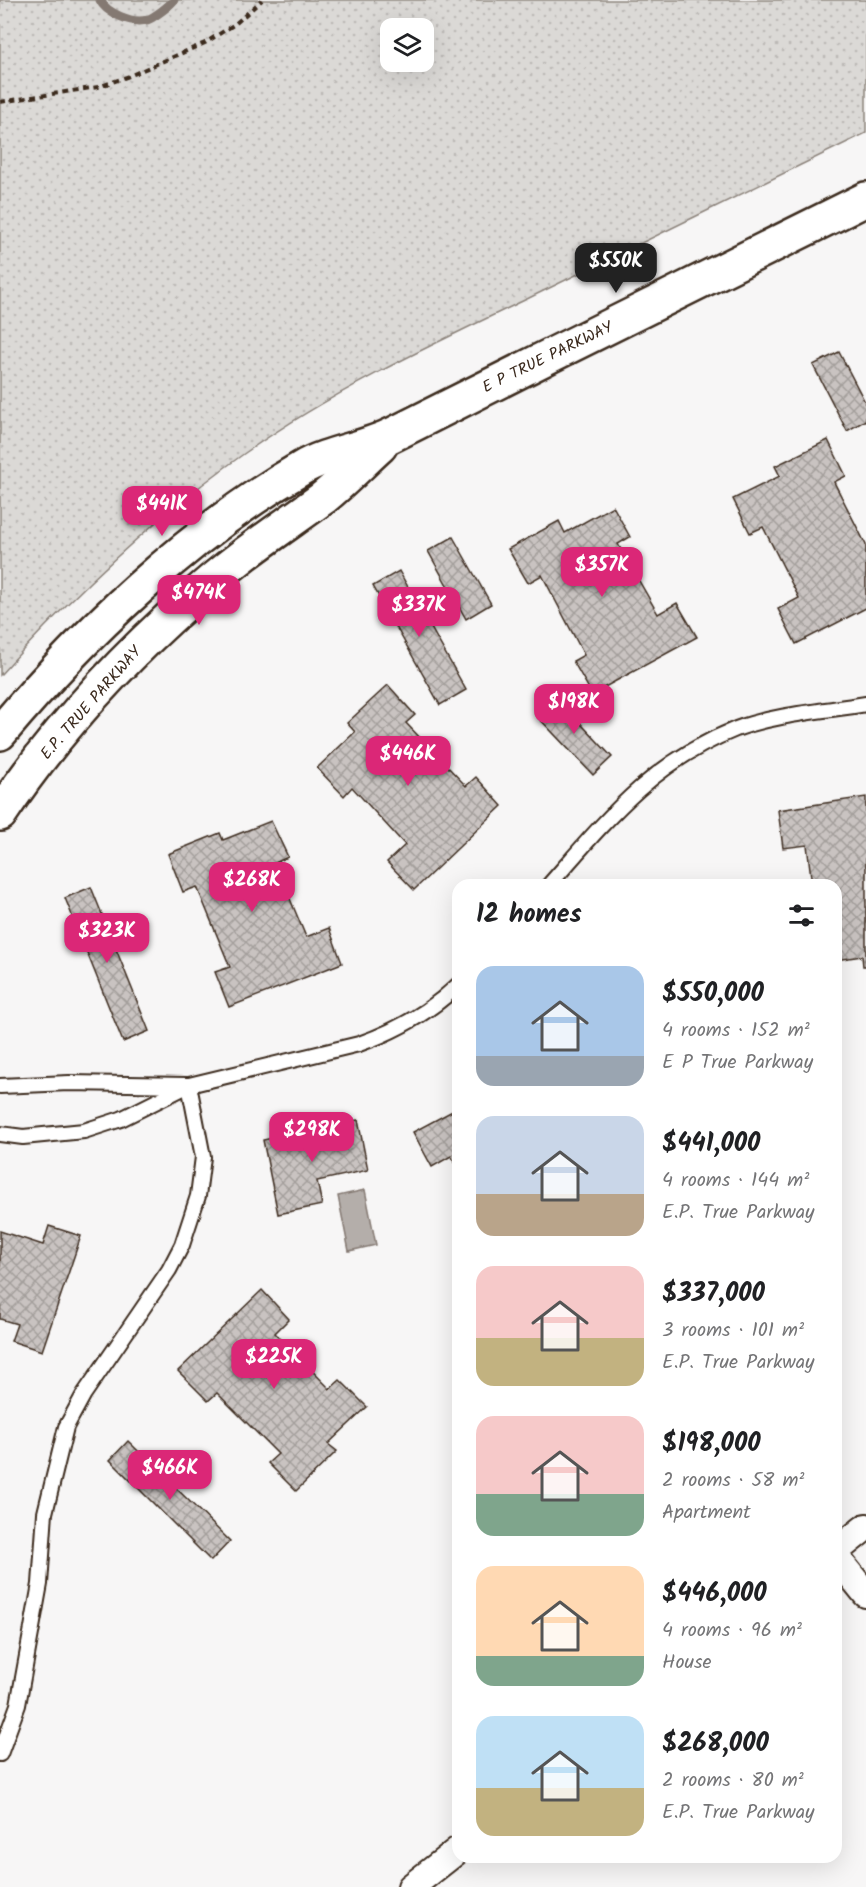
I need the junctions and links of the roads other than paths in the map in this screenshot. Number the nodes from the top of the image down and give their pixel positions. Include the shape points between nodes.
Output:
1 (866, 200) edge
2 (390, 436) junction
3 (866, 704) edge
4 (0, 733) edge
5 (0, 814) edge
6 (554, 879) edge
7 (452, 991) edge
8 (189, 1085) junction
9 (0, 1086) edge
10 (0, 1134) edge
11 (866, 1527) edge
12 (842, 1546) edge
13 (842, 1564) edge
14 (866, 1594) edge
15 (0, 1754) edge
16 (452, 1855) edge
17 (411, 1887) edge

1 - 2 main road, E P TRUE PARKWAY
2 - 4 main road via 304,466 183,552 105,618
2 - 5 main road, E.P. TRUE PARKWAY via 324,496 194,596 122,662 56,737
3 - 6 lane via 771,720 700,746 640,785
7 - 8 lane via 385,1035
8 - 9 lane
8 - 10 lane via 121,1119 84,1131 23,1137
8 - 15 lane via 203,1157 198,1196 169,1270 66,1426 45,1513 40,1584 18,1706
11 - 12 street
13 - 14 street
16 - 17 street

